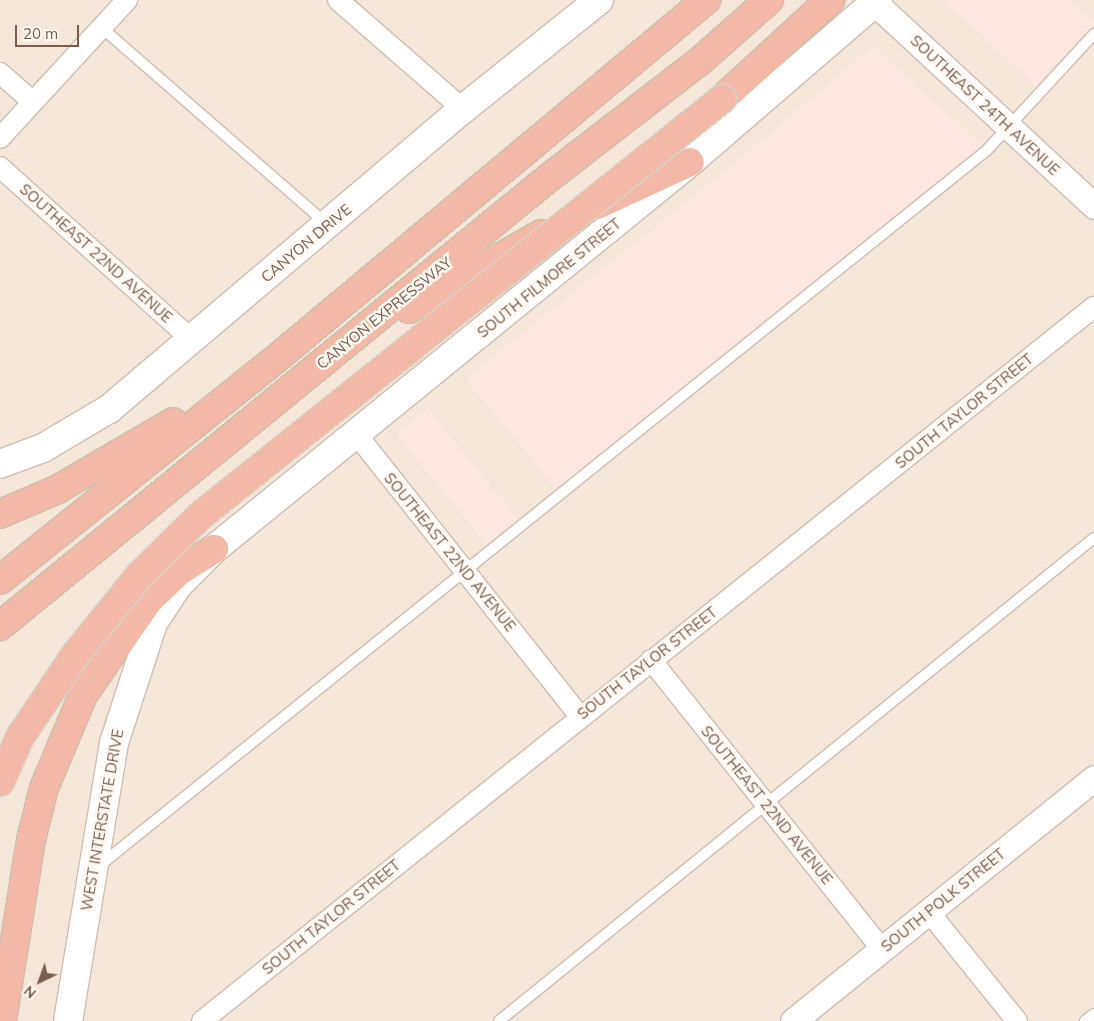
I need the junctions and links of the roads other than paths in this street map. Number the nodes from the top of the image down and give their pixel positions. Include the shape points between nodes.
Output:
1 (126, 0) edge
2 (338, 0) edge
3 (599, 0) edge
4 (769, 0) edge
5 (830, 0) edge
6 (877, 2) edge
7 (700, 4) edge
8 (101, 27) junction
9 (1094, 34) edge
10 (0, 73) edge
11 (33, 102) junction
12 (463, 110) junction
13 (1009, 128) junction
14 (0, 138) edge
15 (690, 162) junction
16 (0, 167) edge
17 (1094, 206) edge
18 (328, 224) junction
19 (1094, 307) edge
20 (192, 340) junction
21 (340, 349) junction
22 (271, 363) junction
23 (357, 436) junction
24 (0, 464) edge
25 (0, 514) edge
26 (1094, 538) edge
27 (214, 549) junction
28 (466, 572) junction
29 (0, 580) edge
30 (0, 626) edge
31 (651, 660) junction
32 (580, 716) junction
33 (1094, 778) edge
34 (0, 782) edge
35 (767, 805) junction
36 (92, 871) junction
37 (929, 912) junction
38 (882, 949) junction
39 (1094, 1014) edge
40 (2, 1021) edge
41 (68, 1021) edge
42 (202, 1021) edge
43 (499, 1021) edge
44 (793, 1021) edge
45 (1017, 1021) edge
46 (1086, 1021) edge

1 - 8 street
2 - 12 street
3 - 12 main road, CANYON DRIVE
4 - 21 highway, CANYON EXPRESSWAY via 700,61 551,176
5 - 34 highway, bridge via 722,99 201,515 139,576 75,654 20,737
6 - 13 street, SOUTHEAST 24TH AVENUE
6 - 15 main road, SOUTH FILMORE STREET
7 - 22 highway
8 - 11 street
8 - 18 lane
9 - 13 lane
10 - 11 street
11 - 14 street
12 - 18 main road, CANYON DRIVE
13 - 17 street, SOUTHEAST 24TH AVENUE
13 - 28 lane via 972,163
15 - 21 highway via 564,220
15 - 23 main road, SOUTH FILMORE STREET
16 - 20 street, SOUTHEAST 22ND AVENUE
18 - 20 main road, CANYON DRIVE
19 - 31 street, SOUTH TAYLOR STREET
20 - 24 main road, CANYON DRIVE via 109,409 43,448
21 - 30 highway, CANYON EXPRESSWAY
22 - 25 highway via 100,467 19,508
22 - 29 highway
23 - 27 main road, SOUTH FILMORE STREET
23 - 28 street, SOUTHEAST 22ND AVENUE
26 - 35 lane
27 - 36 main road, WEST INTERSTATE DRIVE via 178,585 153,623 114,743
27 - 40 highway via 178,572 148,601 116,644 79,704 47,781 31,840
28 - 32 street, SOUTHEAST 22ND AVENUE
28 - 36 lane
31 - 32 street, SOUTH TAYLOR STREET
31 - 35 street, SOUTHEAST 22ND AVENUE
32 - 42 street, SOUTH TAYLOR STREET
33 - 37 street, SOUTH POLK STREET
35 - 38 street, SOUTHEAST 22ND AVENUE
35 - 43 lane
36 - 41 main road, WEST INTERSTATE DRIVE
37 - 38 street, SOUTH POLK STREET
37 - 45 street
38 - 44 street, SOUTH POLK STREET
39 - 46 lane

